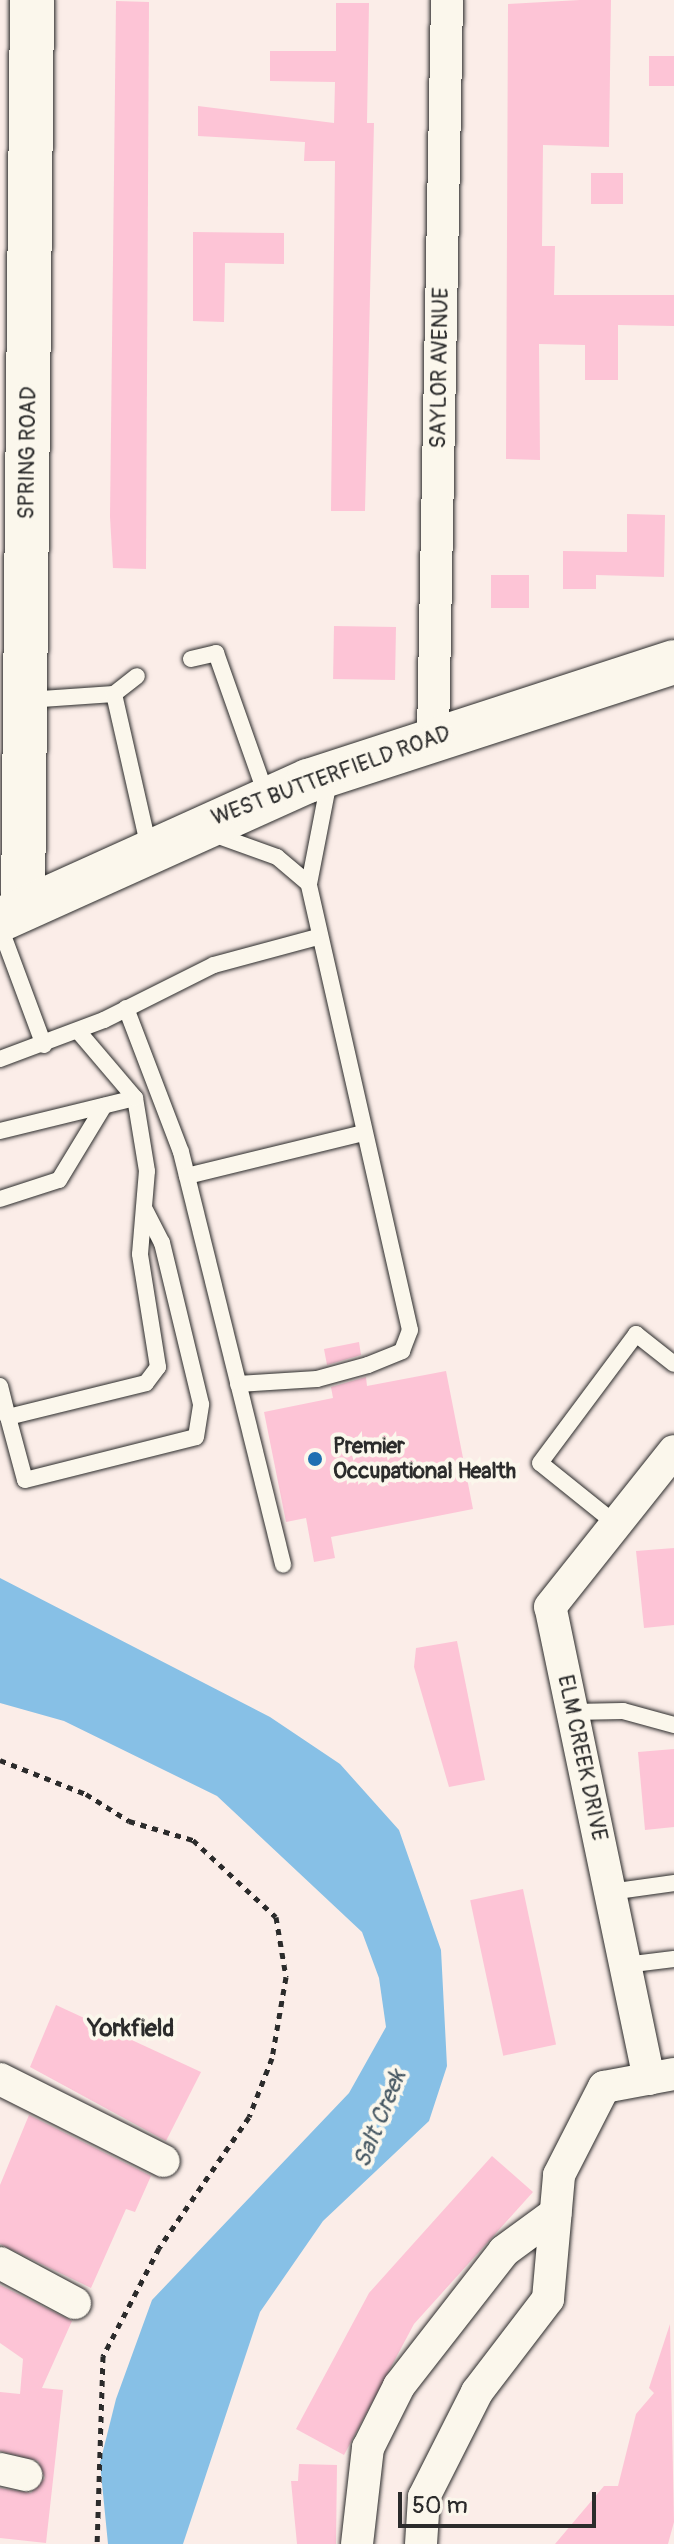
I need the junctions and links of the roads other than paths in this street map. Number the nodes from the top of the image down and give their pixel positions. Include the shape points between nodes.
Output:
1 (32, 0) edge
2 (447, 0) edge
3 (191, 659) dead end
4 (674, 662) edge
5 (137, 676) dead end
6 (114, 694) junction
7 (25, 700) junction
8 (433, 736) junction
9 (331, 772) junction
10 (267, 797) junction
11 (193, 828) junction
12 (149, 848) junction
13 (309, 884) junction
14 (8, 918) edge
15 (318, 937) junction
16 (126, 1008) junction
17 (78, 1031) junction
18 (44, 1045) junction
19 (0, 1059) edge
20 (135, 1098) junction
21 (104, 1106) junction
22 (0, 1131) edge
23 (364, 1133) junction
24 (187, 1176) junction
25 (0, 1199) edge
26 (144, 1208) junction
27 (674, 1364) edge
28 (238, 1384) junction
29 (0, 1386) edge
30 (8, 1417) junction
31 (674, 1451) edge
32 (616, 1524) junction
33 (283, 1565) dead end
34 (572, 1712) junction
35 (674, 1725) edge
36 (674, 1883) edge
37 (610, 1892) junction
38 (674, 1959) edge
39 (625, 1965) junction
40 (661, 2076) edge
41 (0, 2079) edge
42 (164, 2161) dead end
43 (556, 2213) junction
44 (0, 2263) edge
45 (75, 2303) dead end
46 (357, 2544) edge
47 (421, 2544) edge

1 - 7 street, SPRING ROAD
2 - 8 street, SAYLOR AVENUE
3 - 10 lane via 216,653
4 - 8 street, WEST BUTTERFIELD ROAD
5 - 6 lane
6 - 7 lane
6 - 12 lane
7 - 14 street, SPRING ROAD
8 - 9 street, WEST BUTTERFIELD ROAD
9 - 10 street, WEST BUTTERFIELD ROAD
9 - 13 lane
10 - 11 street, WEST BUTTERFIELD ROAD
11 - 12 street, WEST BUTTERFIELD ROAD
11 - 13 lane via 277,857
12 - 14 street, WEST BUTTERFIELD ROAD
13 - 15 lane
14 - 18 lane
15 - 16 lane via 214,965
15 - 23 lane
16 - 17 lane
16 - 24 lane
17 - 18 lane
17 - 20 lane
18 - 19 lane
20 - 21 lane
20 - 26 lane via 147,1171
21 - 22 lane
21 - 25 lane via 59,1180
23 - 24 lane
23 - 28 lane via 410,1330 402,1351 317,1379
24 - 28 lane
26 - 30 lane via 140,1254 158,1367 146,1383
26 - 30 lane via 162,1243 201,1404 196,1437 25,1480
27 - 32 lane via 636,1334 540,1463
28 - 33 lane
29 - 30 lane
31 - 32 street, ELM CREEK DRIVE
32 - 34 street, ELM CREEK DRIVE via 550,1607
34 - 35 lane via 623,1711
34 - 37 street, ELM CREEK DRIVE
36 - 37 lane
37 - 39 street, ELM CREEK DRIVE
38 - 39 lane
39 - 40 street, ELM CREEK DRIVE
40 - 43 street via 604,2087 559,2175
41 - 42 street
43 - 46 street via 504,2251 399,2386 368,2448
43 - 47 street via 548,2299 477,2392 424,2497
44 - 45 street

